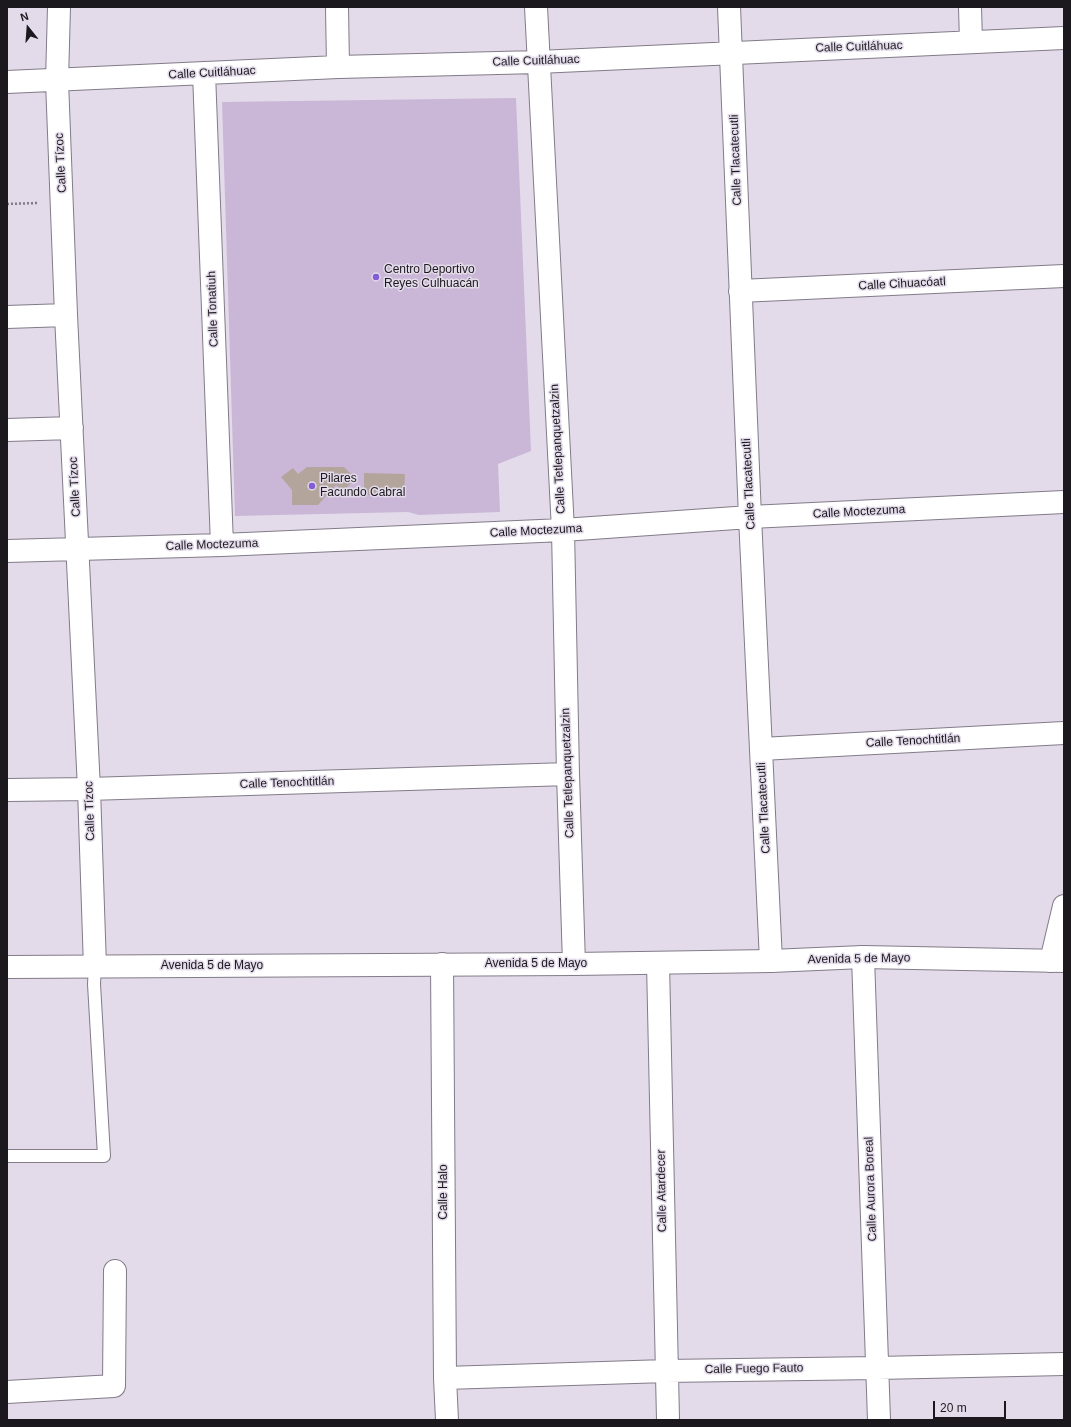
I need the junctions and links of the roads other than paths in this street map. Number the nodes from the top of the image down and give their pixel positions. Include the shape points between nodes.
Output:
1 (59, 7) edge
2 (337, 7) edge
3 (536, 7) edge
4 (729, 7) edge
5 (970, 7) edge
6 (1064, 38) edge
7 (971, 42) junction
8 (732, 52) junction
9 (538, 62) junction
10 (338, 67) junction
11 (204, 73) junction
12 (57, 81) junction
13 (7, 82) edge
14 (1064, 276) edge
15 (740, 291) junction
16 (66, 315) junction
17 (7, 317) edge
18 (72, 428) junction
19 (7, 430) edge
20 (1064, 502) edge
21 (750, 517) junction
22 (563, 530) junction
23 (222, 545) junction
24 (78, 549) junction
25 (7, 551) edge
26 (1064, 733) edge
27 (761, 749) junction
28 (568, 774) junction
29 (7, 790) edge
30 (89, 790) junction
31 (1064, 906) edge
32 (863, 957) junction
33 (771, 961) junction
34 (1057, 961) edge
35 (658, 962) junction
36 (442, 964) junction
37 (574, 964) junction
38 (7, 967) edge
39 (95, 967) junction
40 (7, 1156) edge
41 (115, 1270) dead end
42 (1064, 1364) edge
43 (877, 1368) junction
44 (666, 1370) junction
45 (445, 1378) junction
46 (7, 1392) edge
47 (446, 1420) edge
48 (668, 1420) edge
49 (879, 1420) edge

1 - 12 street, Calle Tízoc
2 - 10 street
3 - 9 street, Calle Tetlepanquetzalzin
4 - 8 street, Calle Tlacatecutli
5 - 7 street
6 - 7 street, Calle Cuitláhuac
7 - 8 street, Calle Cuitláhuac
8 - 9 street, Calle Cuitláhuac
8 - 15 street, Calle Tlacatecutli
9 - 10 street, Calle Cuitláhuac
9 - 22 street, Calle Tetlepanquetzalzin
10 - 11 street, Calle Cuitláhuac
11 - 12 street, Calle Cuitláhuac
11 - 23 street, Calle Tonatiuh
12 - 13 street, Calle Cuitláhuac
12 - 16 street, Calle Tízoc
14 - 15 street, Calle Cihuacóatl
15 - 21 street, Calle Tlacatecutli
16 - 17 street
16 - 18 street, Calle Tízoc
18 - 19 street
18 - 24 street, Calle Tízoc
20 - 21 street, Calle Moctezuma
21 - 22 street, Calle Moctezuma
21 - 27 street, Calle Tlacatecutli
22 - 23 street, Calle Moctezuma
22 - 28 street, Calle Tetlepanquetzalzin
23 - 24 street, Calle Moctezuma
24 - 25 street, Calle Moctezuma
24 - 30 street, Calle Tízoc
26 - 27 street, Calle Tenochtitlán
27 - 33 street, Calle Tlacatecutli
28 - 30 street, Calle Tenochtitlán
28 - 37 street, Calle Tetlepanquetzalzin
29 - 30 street, Calle Tenochtitlán
30 - 39 street, Calle Tízoc
31 - 34 street
32 - 33 street, Avenida 5 de Mayo
32 - 34 street, Avenida 5 de Mayo
32 - 43 street, Calle Aurora Boreal
33 - 35 street, Avenida 5 de Mayo
35 - 37 street, Avenida 5 de Mayo
35 - 44 street, Calle Atardecer
36 - 37 street, Avenida 5 de Mayo
36 - 39 street, Avenida 5 de Mayo
36 - 45 street, Calle Halo
38 - 39 street, Avenida 5 de Mayo
39 - 40 lane via 104,1156
41 - 46 street via 114,1386
42 - 43 street, Calle Fuego Fauto
43 - 44 street, Calle Fuego Fauto
43 - 49 street, Calle Aurora Boreal
44 - 45 street, Calle Fuego Fauto
44 - 48 street, Calle Atardecer
45 - 47 street, Calle Halo

